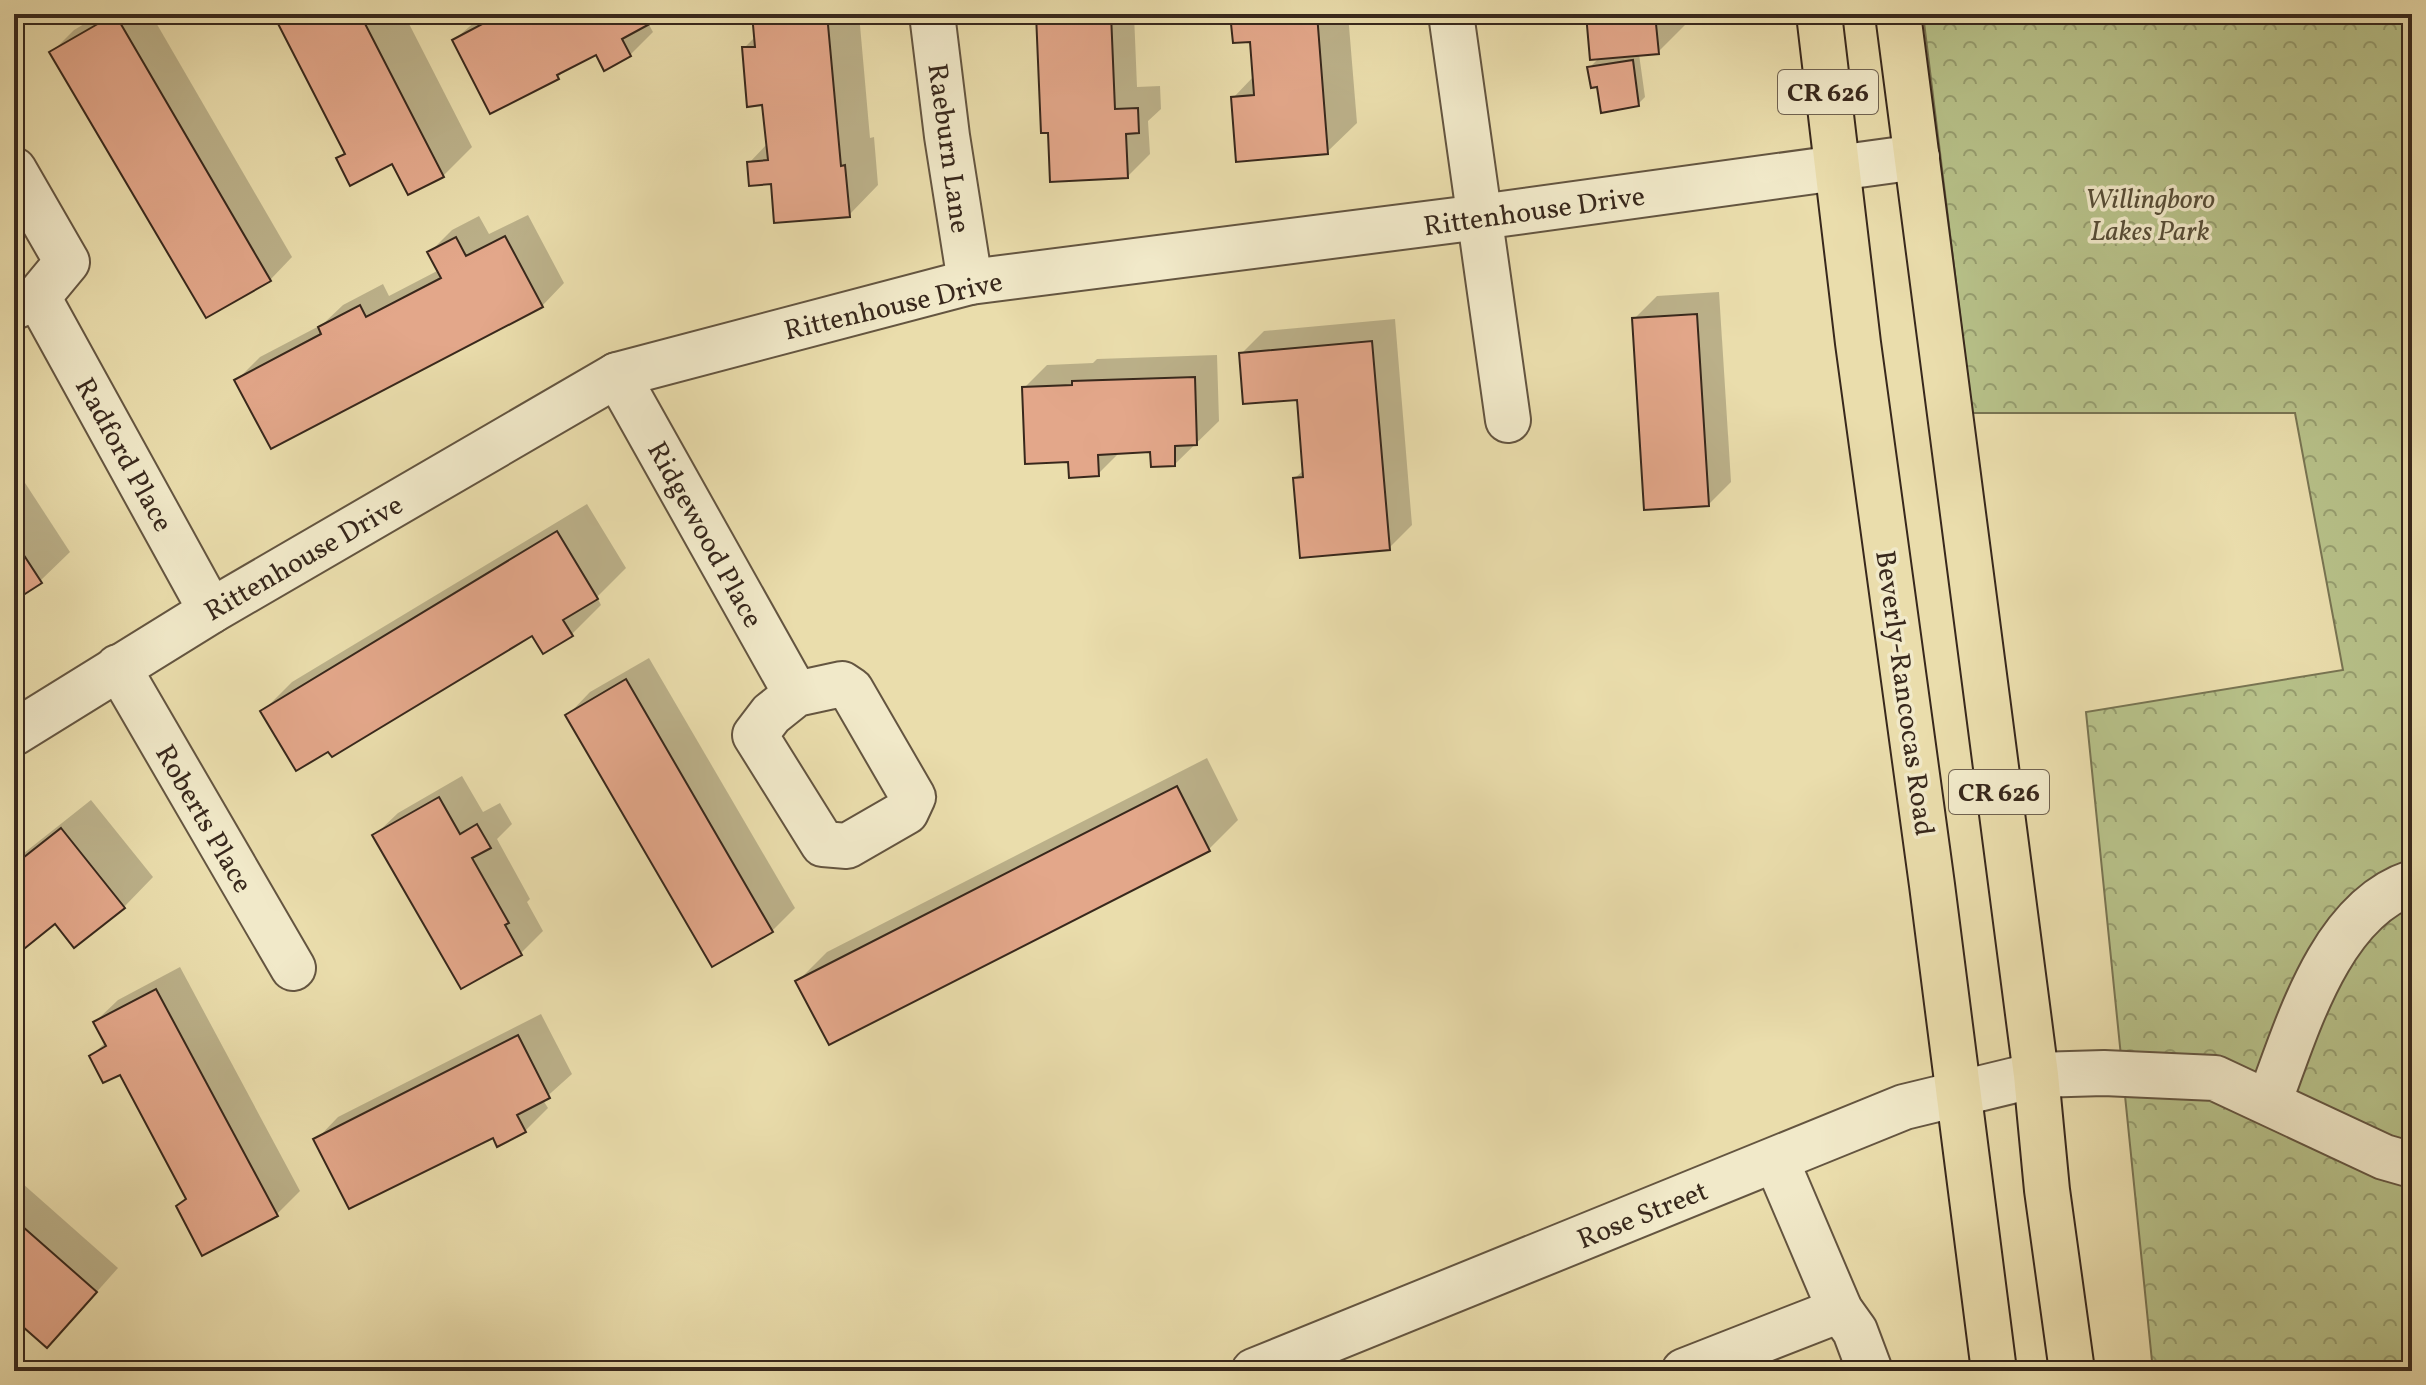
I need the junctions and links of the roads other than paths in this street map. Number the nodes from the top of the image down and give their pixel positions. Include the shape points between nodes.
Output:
1 (932, 14) edge
2 (1451, 14) edge
3 (1819, 14) edge
4 (1898, 14) edge
5 (1917, 157) junction
6 (1837, 169) junction
7 (14, 170) edge
8 (1480, 217) junction
9 (970, 282) junction
10 (26, 302) edge
11 (617, 375) junction
12 (1508, 420) dead end
13 (211, 611) junction
14 (118, 667) junction
15 (796, 694) dead end
16 (14, 733) edge
17 (2412, 883) edge
18 (293, 968) dead end
19 (2036, 1075) junction
20 (1958, 1092) junction
21 (2269, 1102) junction
22 (1776, 1160) junction
23 (2412, 1165) edge
24 (1840, 1310) junction
25 (1254, 1371) edge
26 (1684, 1371) edge
27 (1870, 1371) edge
28 (1994, 1371) edge
29 (2072, 1371) edge

1 - 9 street, Raeburn Lane
2 - 8 street
3 - 6 main road, Beverly-Rancocas Road / CR 626
4 - 5 main road, CR 626
5 - 6 street, Rittenhouse Drive
5 - 19 main road, CR 626
6 - 8 street, Rittenhouse Drive
6 - 20 main road, Beverly-Rancocas Road / CR 626
7 - 10 street via 67,262
8 - 9 street, Rittenhouse Drive
8 - 12 street
9 - 11 street, Rittenhouse Drive
10 - 13 street, Radford Place
11 - 13 street, Rittenhouse Drive
11 - 15 street, Ridgewood Place
13 - 14 street, Rittenhouse Drive
14 - 16 street, Rittenhouse Drive
14 - 18 street, Roberts Place
17 - 21 street via 2391,890 2347,930 2311,993
19 - 20 street, Rose Street
19 - 21 street, Rose Street via 2215,1078
19 - 29 main road, CR 626
20 - 22 street, Rose Street via 1904,1107
20 - 28 main road, Beverly-Rancocas Road / CR 626
21 - 23 street, Rose Street
22 - 24 street
22 - 25 street, Rose Street
24 - 26 street
24 - 27 street via 1855,1331

